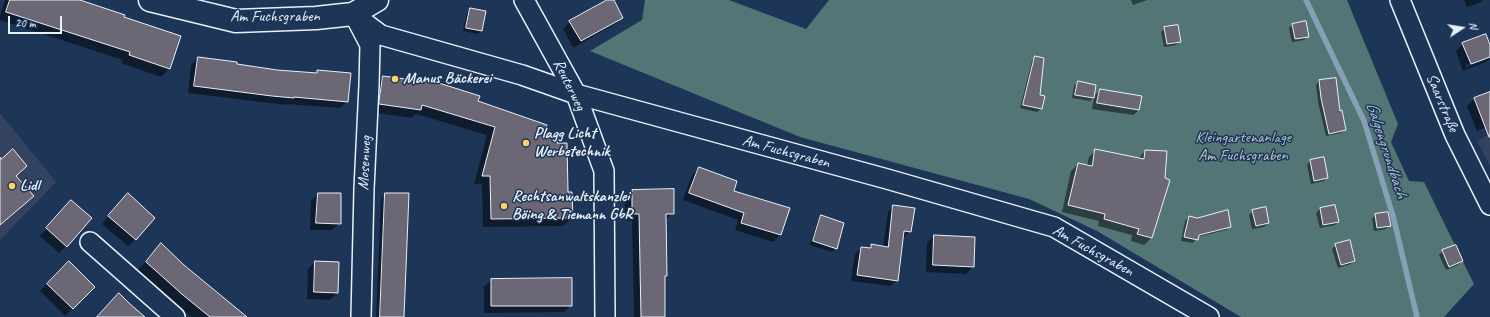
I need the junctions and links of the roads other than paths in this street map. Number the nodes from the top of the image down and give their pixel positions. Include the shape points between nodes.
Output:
1 (150, 0) edge
2 (377, 0) edge
3 (524, 0) edge
4 (1400, 0) edge
5 (353, 14) junction
6 (576, 94) junction
7 (1490, 204) edge
8 (90, 242) dead end
9 (175, 317) edge
10 (361, 317) edge
11 (605, 317) edge
12 (1209, 317) edge

1 - 5 main road, Am Fuchsgraben via 236,20 316,18
2 - 5 main road, Am Fuchsgraben
3 - 6 street, Reuterweg
4 - 7 street, Saarstraße via 1455,134
5 - 6 street, Am Fuchsgraben via 381,35 522,75
5 - 10 street, Mosenweg via 370,45
6 - 11 street, Reuterweg via 604,171
6 - 12 street, Am Fuchsgraben via 1054,227
8 - 9 street

